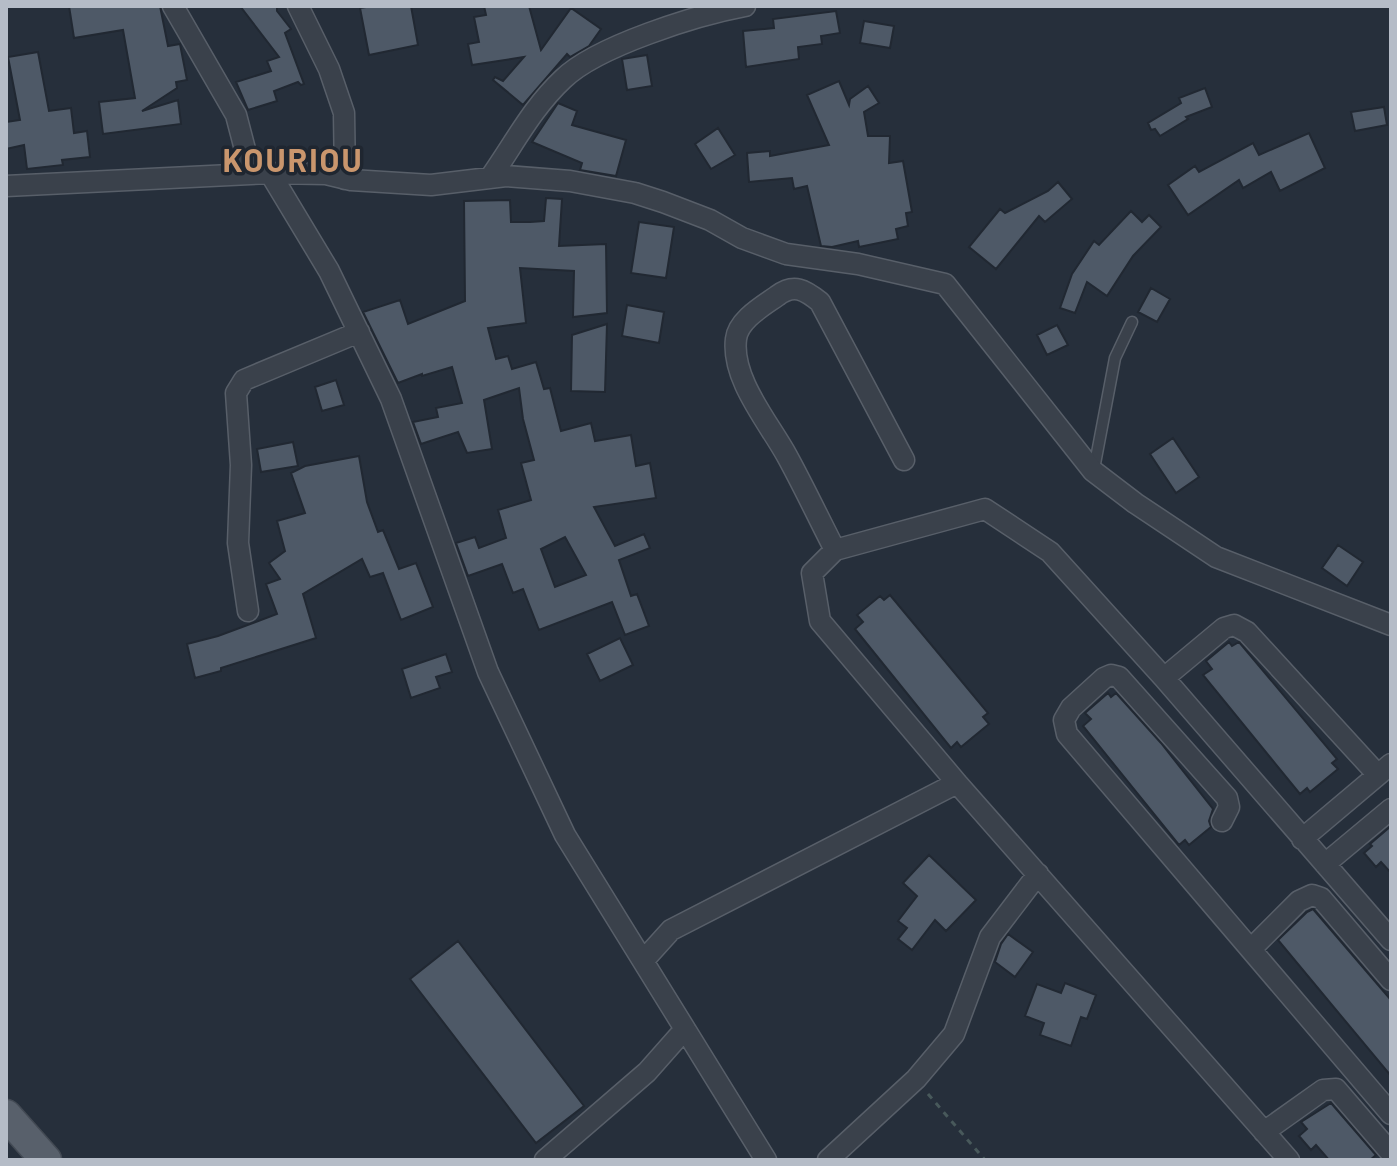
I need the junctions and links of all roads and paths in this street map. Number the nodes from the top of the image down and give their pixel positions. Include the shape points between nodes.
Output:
1 (173, 6) edge
2 (298, 6) edge
3 (745, 6) edge
4 (270, 173) junction
5 (490, 178) junction
6 (345, 179) junction
7 (6, 186) edge
8 (1132, 322) dead end
9 (359, 332) junction
10 (904, 460) dead end
11 (1093, 471) junction
12 (835, 550) junction
13 (1347, 609) junction
14 (248, 611) dead end
15 (1391, 625) edge
16 (1391, 637) edge
17 (1164, 678) junction
18 (1385, 769) edge
19 (957, 783) junction
20 (1391, 809) edge
21 (1222, 821) dead end
22 (1302, 839) junction
23 (1325, 864) junction
24 (1038, 874) junction
25 (1391, 940) edge
26 (1251, 949) junction
27 (643, 961) junction
28 (1391, 980) edge
29 (685, 1029) junction
30 (916, 1079) junction
31 (1391, 1114) edge
32 (6, 1115) edge
33 (1264, 1132) junction
34 (1391, 1153) edge
35 (46, 1160) edge
36 (545, 1160) edge
37 (766, 1160) edge
38 (828, 1160) edge
39 (985, 1160) edge
40 (1289, 1160) edge

1 - 4 street via 236,115 247,157
2 - 6 street via 344,113
3 - 5 street via 655,31 565,76 531,114
4 - 6 street
4 - 7 street
4 - 9 street
5 - 6 street via 431,185
5 - 11 street via 541,178 635,193 786,254 945,284
8 - 11 lane via 1115,358
9 - 14 street via 244,380 236,393 241,465 238,543
9 - 27 street via 391,399 488,672 565,835
10 - 12 street via 820,302 803,289 786,289 750,316 736,336 736,358 752,400
11 - 13 street via 1216,557
12 - 17 street via 985,509 1050,552
12 - 19 street via 812,573 820,621
13 - 15 street
13 - 16 street
17 - 18 street via 1234,625
17 - 22 street
18 - 22 street
19 - 24 street
19 - 27 street via 671,930
20 - 23 street
21 - 26 street via 1227,798 1119,677 1104,678 1071,708 1064,720 1067,734
22 - 23 street
23 - 25 street
24 - 30 street via 990,937 954,1034
24 - 33 street
26 - 28 street via 1299,901 1312,895 1321,898
26 - 31 street
27 - 29 street
29 - 36 street via 647,1072
29 - 37 street
30 - 38 street
30 - 39 path
32 - 35 main road
33 - 34 street via 1323,1090 1336,1089
33 - 40 street

